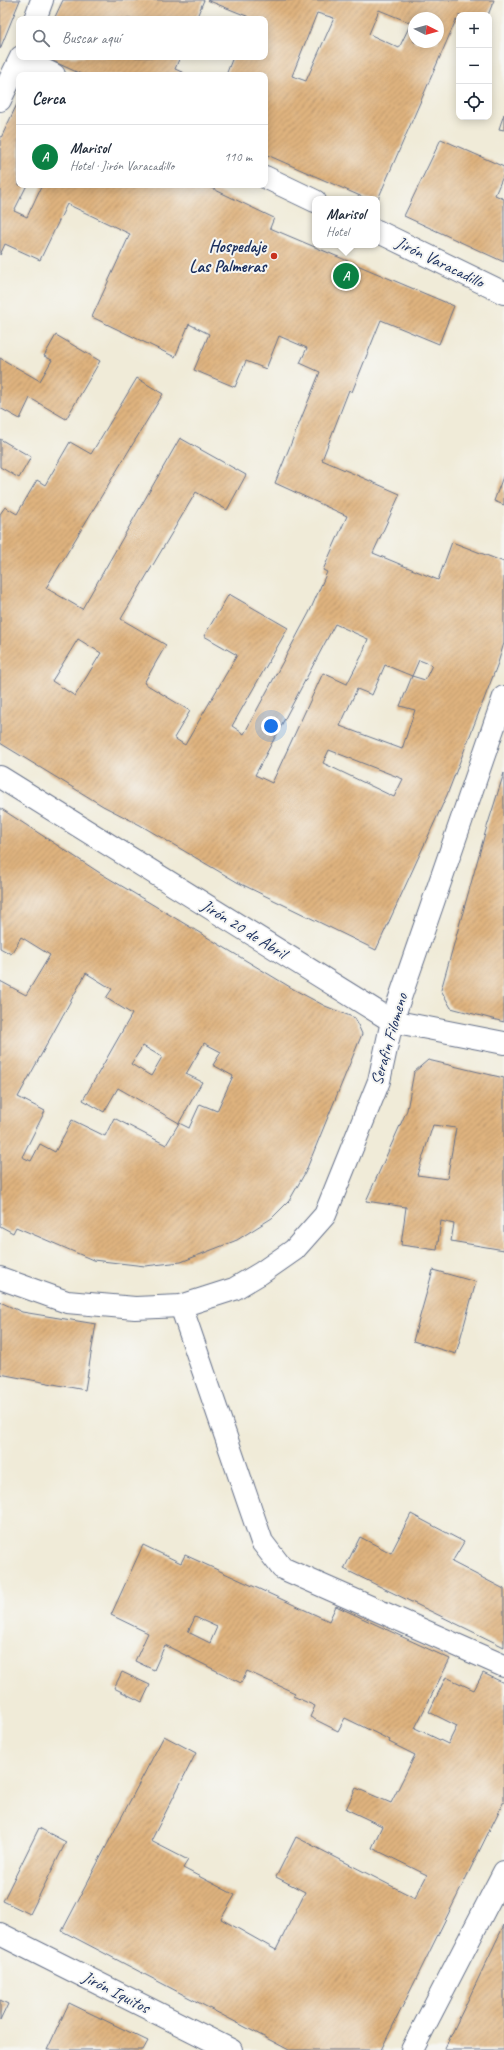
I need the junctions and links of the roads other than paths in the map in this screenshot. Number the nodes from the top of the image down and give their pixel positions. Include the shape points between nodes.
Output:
1 (42, 0) edge
2 (36, 16) edge
3 (20, 60) edge
4 (25, 60) edge
5 (48, 72) edge
6 (0, 100) edge
7 (268, 178) edge
8 (312, 200) edge
9 (380, 233) edge
10 (504, 293) edge
11 (504, 697) edge
12 (0, 777) edge
13 (392, 1021) junction
14 (504, 1043) edge
15 (0, 1278) edge
16 (180, 1306) junction
17 (504, 1666) edge
18 (504, 1872) edge
19 (0, 1934) edge
20 (232, 2050) edge
21 (412, 2050) edge

1 - 2 main road
3 - 6 main road
4 - 5 main road
7 - 8 main road
9 - 10 main road, Jirón Varacadillo
11 - 13 main road, Serafin Filomeno
12 - 13 main road, Jirón 20 de Abril
13 - 14 main road, Jirón 20 de Abril
13 - 16 main road, Serafin Filomeno via 380,1081 325,1215 294,1250 261,1273 234,1289
15 - 16 main road, Serafin Filomeno via 67,1302 135,1308
16 - 17 main road via 262,1542 282,1568
18 - 21 main road
19 - 20 main road, Jirón Iquitos

